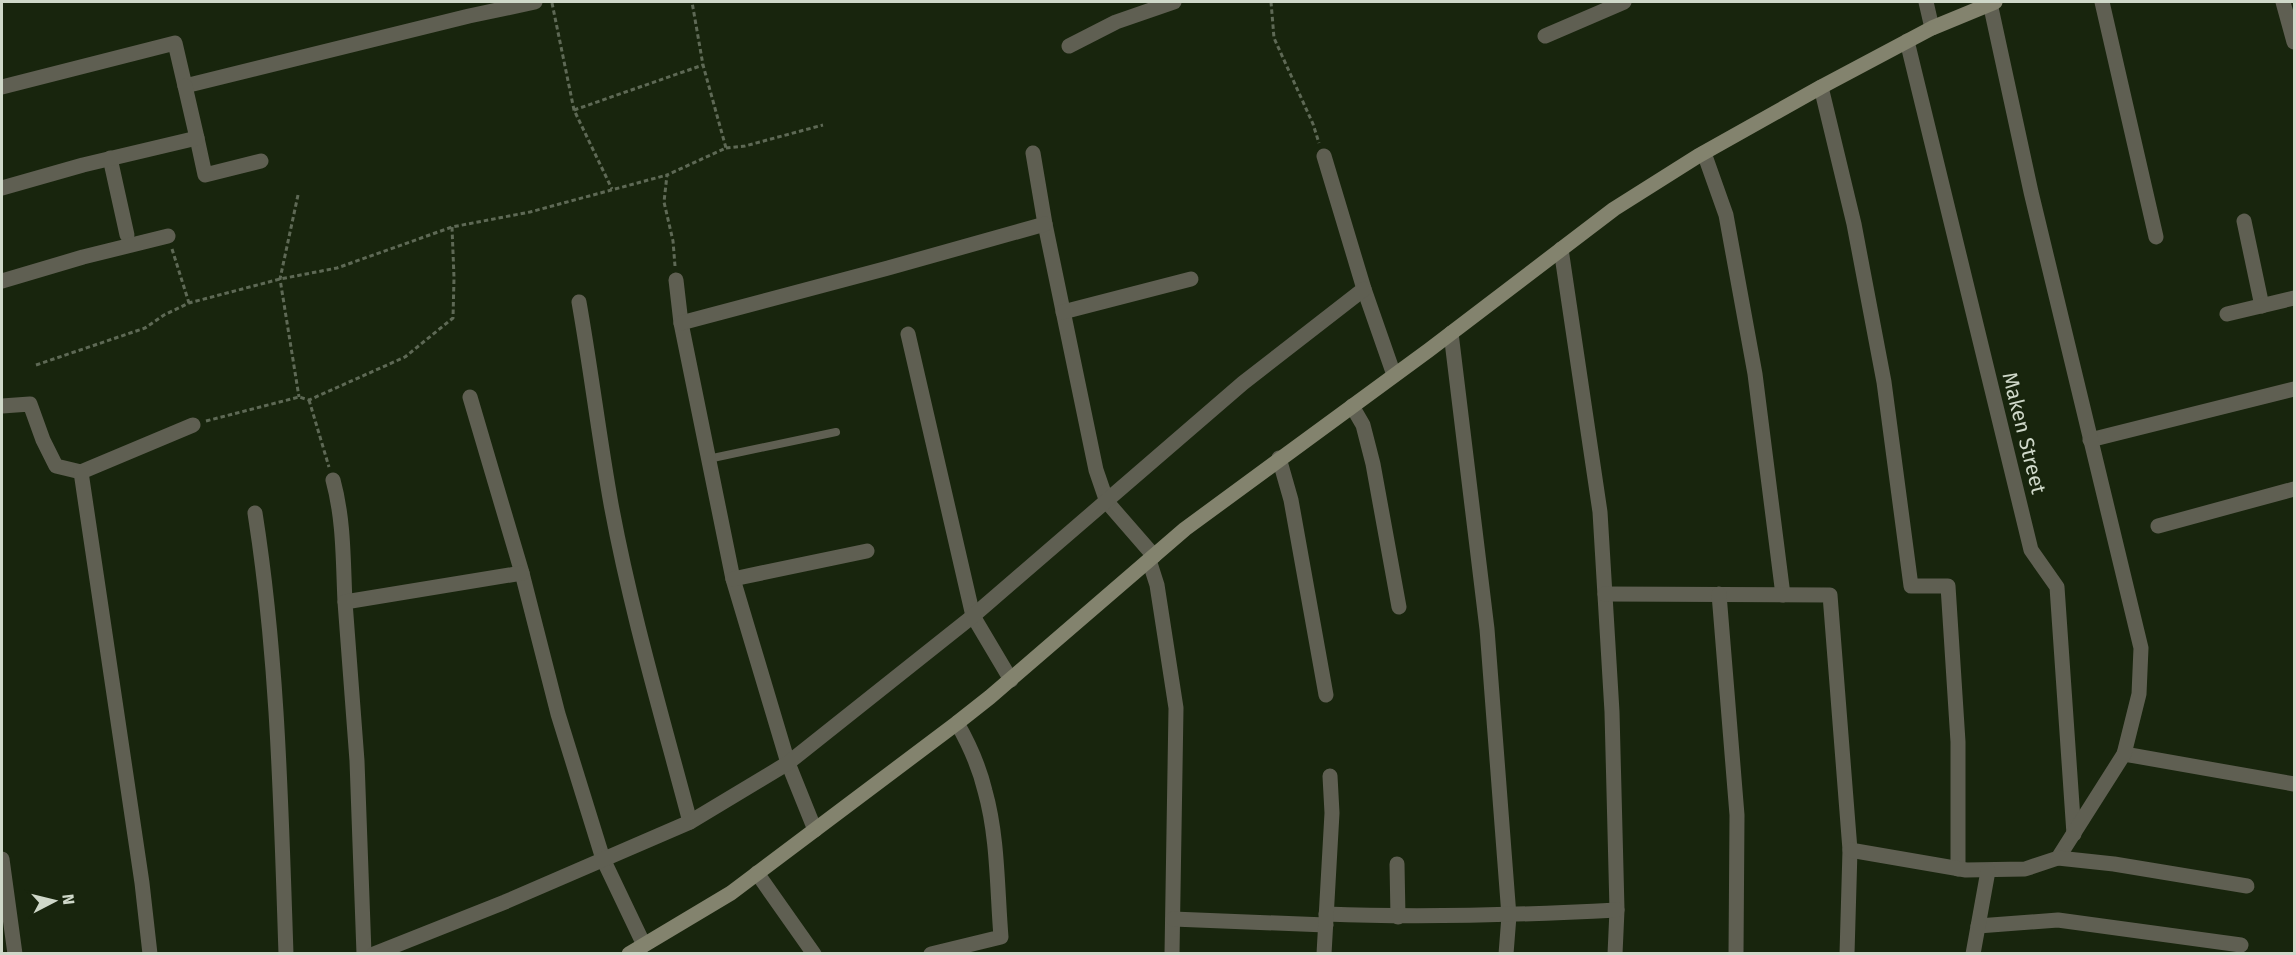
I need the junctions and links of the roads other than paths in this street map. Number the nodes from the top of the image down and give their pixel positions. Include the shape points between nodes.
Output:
1 (536, 2) edge
2 (1174, 2) edge
3 (1624, 2) edge
4 (1926, 2) edge
5 (1992, 2) edge
6 (2102, 2) edge
7 (2283, 2) edge
8 (1932, 28) junction
9 (1545, 36) dead end
10 (1907, 41) junction
11 (2295, 42) edge
12 (1069, 46) dead end
13 (185, 86) junction
14 (2, 87) edge
15 (1821, 87) junction
16 (197, 138) junction
17 (1033, 153) dead end
18 (1704, 153) junction
19 (1324, 156) road end
20 (110, 158) junction
21 (261, 161) dead end
22 (2, 188) edge
23 (2244, 220) dead end
24 (1045, 224) junction
25 (127, 236) dead end
26 (168, 236) road end
27 (2157, 237) dead end
28 (1561, 249) junction
29 (1191, 279) dead end
30 (676, 280) road end
31 (2, 281) edge
32 (1364, 289) junction
33 (2295, 298) edge
34 (579, 303) dead end
35 (2262, 306) junction
36 (1063, 312) junction
37 (2227, 314) dead end
38 (681, 323) junction
39 (1451, 333) junction
40 (908, 334) dead end
41 (1394, 375) junction
42 (2295, 389) edge
43 (470, 397) dead end
44 (2, 406) edge
45 (1352, 406) junction
46 (193, 425) road end
47 (836, 432) dead end
48 (2090, 440) junction
49 (1280, 458) junction
50 (708, 459) junction
51 (81, 472) junction
52 (333, 480) road end
53 (2295, 489) edge
54 (1107, 502) junction
55 (255, 513) dead end
56 (2158, 526) dead end
57 (867, 551) dead end
58 (1152, 558) junction
59 (522, 573) junction
60 (733, 579) junction
61 (1605, 594) junction
62 (1719, 594) junction
63 (1783, 595) junction
64 (345, 602) junction
65 (1399, 607) dead end
66 (972, 616) junction
67 (1011, 680) junction
68 (1326, 695) dead end
69 (957, 723) junction
70 (2124, 754) junction
71 (788, 763) junction
72 (1330, 776) dead end
73 (2295, 784) edge
74 (690, 822) junction
75 (815, 830) junction
76 (2074, 834) junction
77 (1850, 850) junction
78 (2058, 858) junction
79 (603, 859) junction
80 (2, 860) edge
81 (1397, 864) dead end
82 (1958, 869) junction
83 (1988, 871) junction
84 (757, 873) junction
85 (2247, 886) dead end
86 (1617, 910) junction
87 (1509, 916) junction
88 (1398, 917) junction
89 (1173, 920) junction
90 (1326, 920) junction
91 (1978, 926) junction
92 (644, 945) junction
93 (2241, 945) dead end
94 (810, 952) edge
95 (15, 954) edge
96 (150, 954) edge
97 (286, 954) edge
98 (364, 954) edge
99 (374, 954) edge
100 (629, 954) edge
101 (931, 954) edge
102 (1172, 954) edge
103 (1324, 954) edge
104 (1506, 954) edge
105 (1615, 954) edge
106 (1736, 954) edge
107 (1847, 954) edge
108 (1973, 954) edge

1 - 13 street
2 - 12 street via 1116,22
3 - 9 street
4 - 8 street
5 - 8 street
5 - 48 street via 2031,192
6 - 27 street
7 - 11 street
8 - 10 street
10 - 15 street
10 - 76 street, Maken Street via 2031,550 2057,587
13 - 14 street via 175,43
13 - 16 street
15 - 18 street
15 - 82 street via 1854,224 1884,382 1911,586 1948,586 1958,742
16 - 20 street
16 - 21 street via 205,175
17 - 24 street
18 - 28 street via 1614,209
18 - 63 street via 1726,215 1755,374
19 - 32 street
20 - 22 street
20 - 25 street
23 - 35 street
24 - 36 street
24 - 38 street
26 - 31 street
28 - 39 street
28 - 61 street via 1600,512
29 - 36 street
30 - 38 street
32 - 41 street
32 - 54 street via 1243,383
33 - 35 street
34 - 74 street via 611,504 641,638
35 - 37 street
36 - 54 street via 1096,470
38 - 50 street
39 - 41 street
39 - 87 street via 1487,629
40 - 66 street
41 - 45 street
42 - 48 street
43 - 59 street
44 - 51 street via 30,404 56,466
45 - 49 street
45 - 65 street via 1363,425 1373,464
46 - 51 street
47 - 50 lane
48 - 70 street via 2141,648 2139,694
49 - 58 street
49 - 68 street via 1292,500
50 - 60 street
51 - 96 street
52 - 64 street via 342,526
53 - 56 street
54 - 58 street
54 - 66 street
55 - 97 street via 266,580 282,820
57 - 60 street
58 - 67 street
58 - 89 street via 1176,708
59 - 64 street
59 - 79 street via 558,714
60 - 71 street
61 - 62 street
61 - 86 street
62 - 63 street
62 - 106 street via 1737,815
63 - 77 street via 1830,595
64 - 98 street via 357,761
66 - 67 street
66 - 71 street
67 - 69 street
69 - 75 street
69 - 101 street via 986,791 1001,937
70 - 73 street
70 - 76 street
71 - 74 street
71 - 75 street
72 - 90 street via 1332,813
74 - 79 street
75 - 84 street
76 - 78 street
77 - 82 street
77 - 107 street
78 - 83 street via 2025,869
78 - 85 street
79 - 92 street
79 - 99 street
80 - 95 street
81 - 88 street
82 - 83 street
83 - 91 street
84 - 92 street
84 - 94 street
86 - 87 street
86 - 105 street
87 - 88 street
87 - 104 street
88 - 90 street
89 - 90 street
89 - 102 street
90 - 103 street
91 - 93 street via 2058,920
91 - 108 street
92 - 100 street

